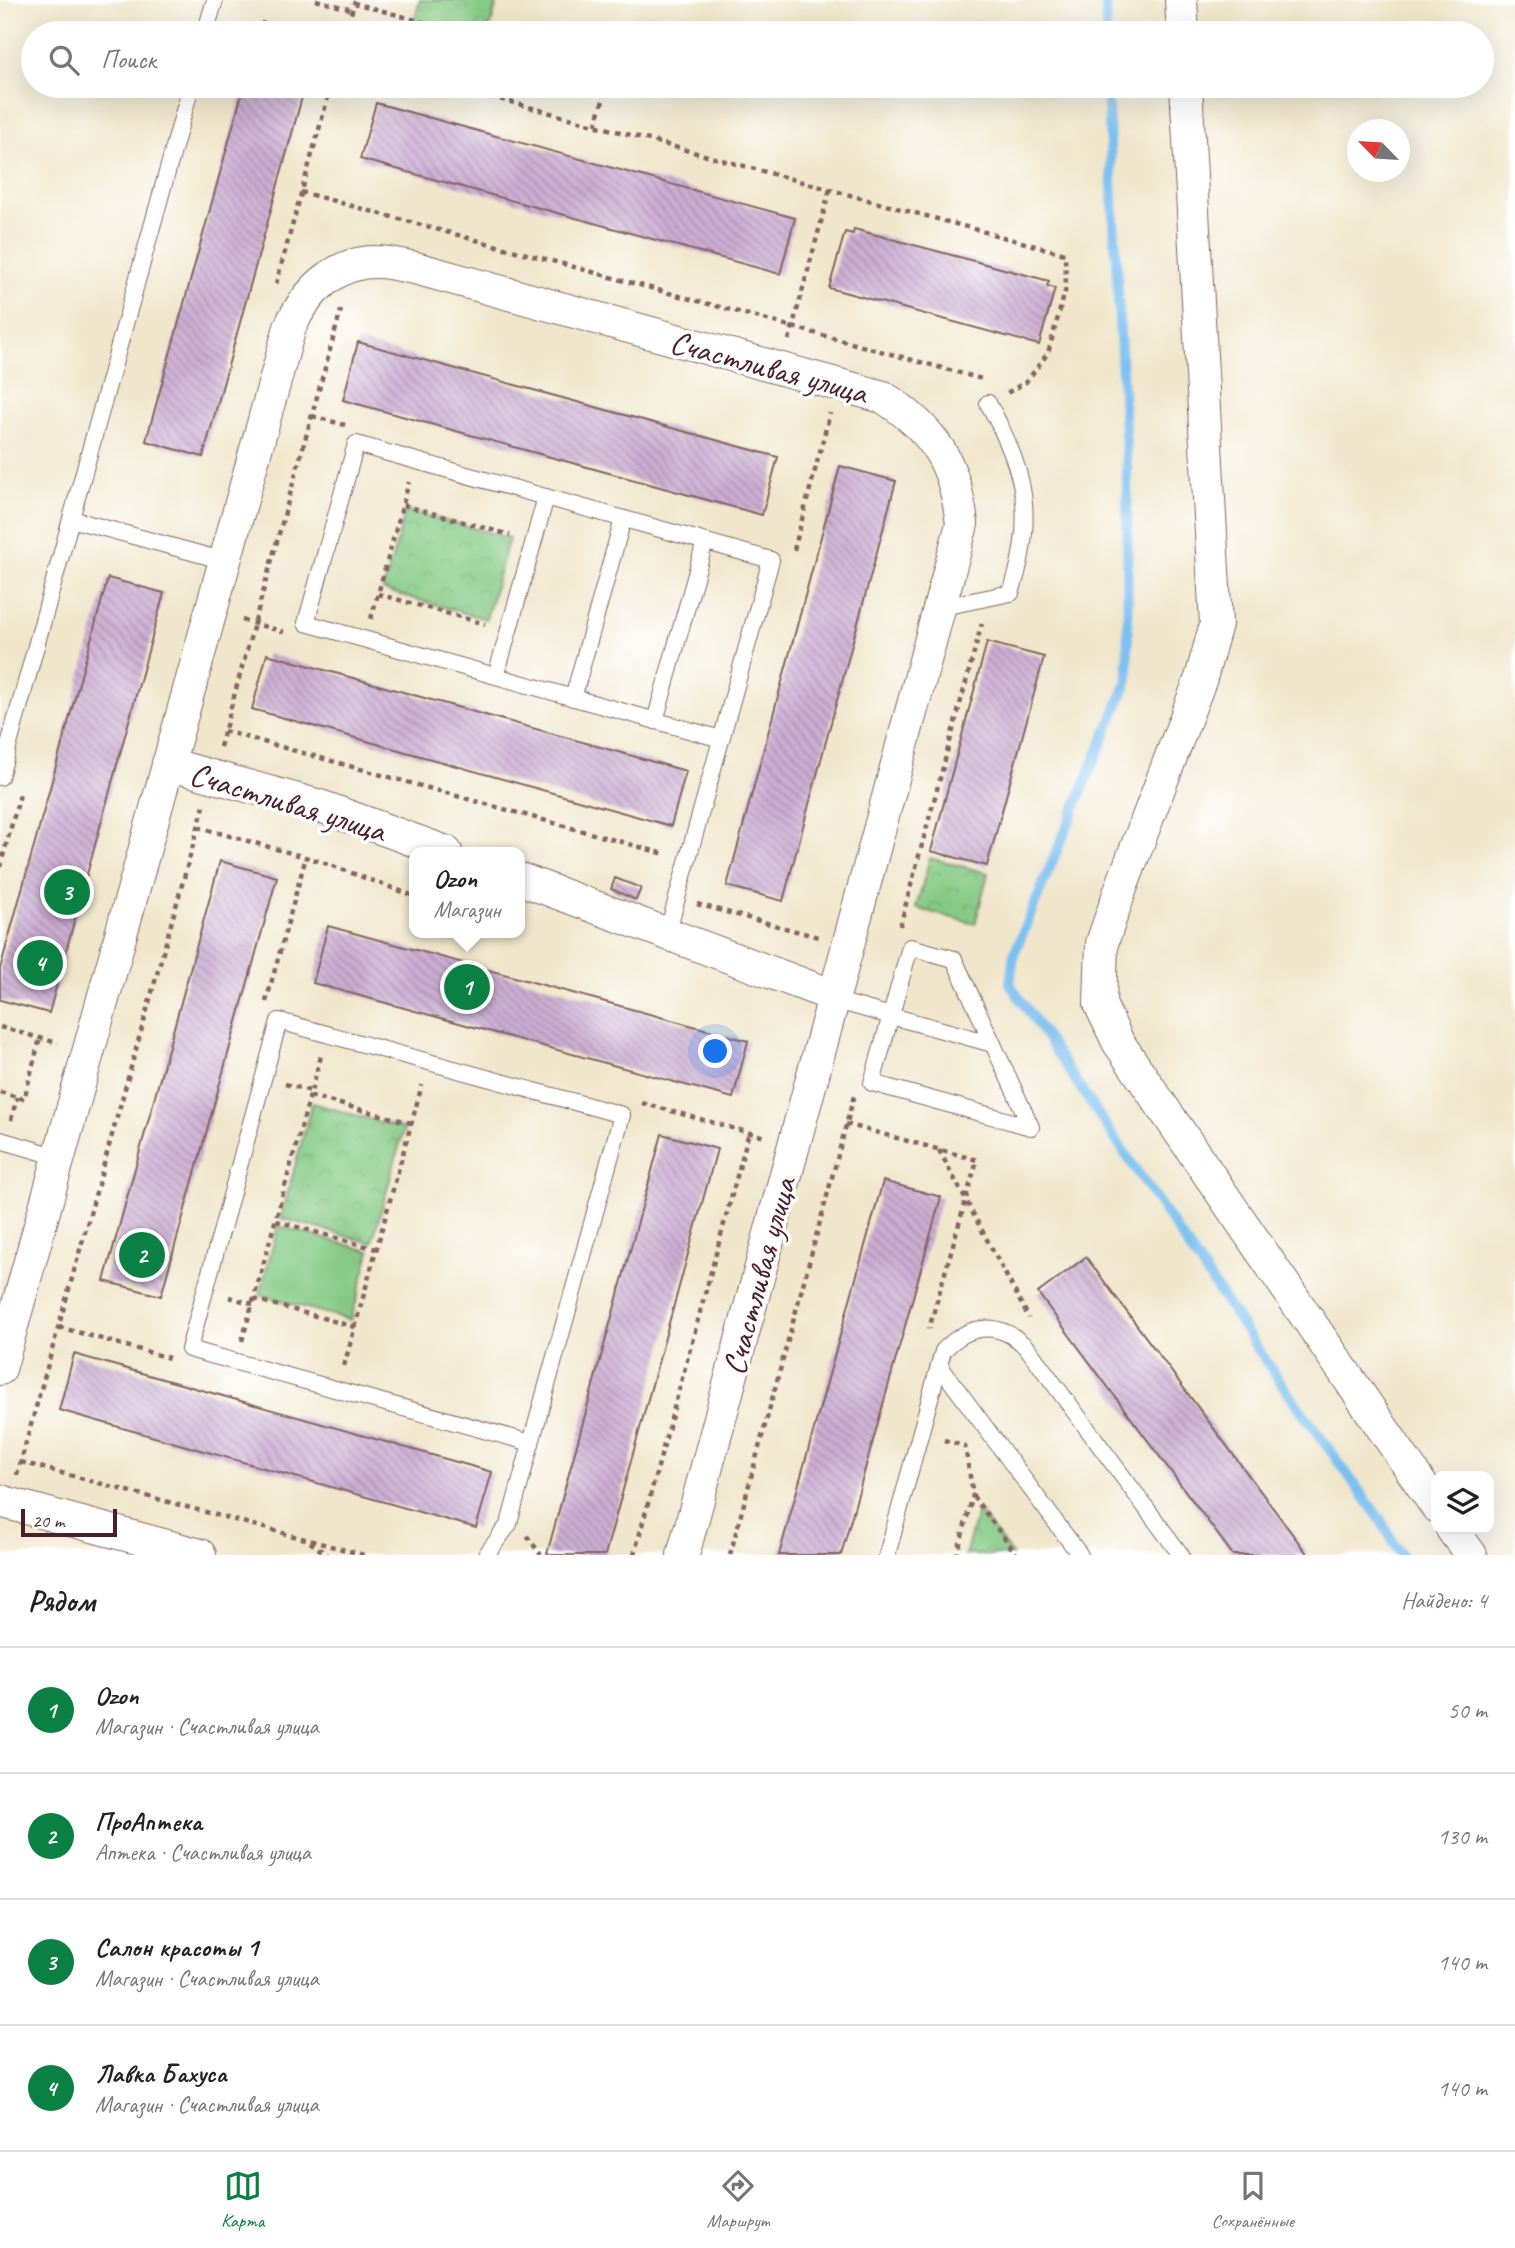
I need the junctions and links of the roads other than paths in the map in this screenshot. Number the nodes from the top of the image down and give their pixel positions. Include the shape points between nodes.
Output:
1 (215, 0) edge
2 (1181, 0) edge
3 (209, 21) edge
4 (1182, 21) edge
5 (188, 98) edge
6 (1187, 98) edge
7 (988, 403) road end
8 (546, 497) junction
9 (71, 519) junction
10 (623, 519) junction
11 (705, 542) junction
12 (225, 561) junction
13 (939, 608) junction
14 (496, 676) junction
15 (573, 698) junction
16 (655, 721) junction
17 (721, 740) junction
18 (168, 764) junction
19 (0, 777) edge
20 (432, 847) edge
21 (525, 881) edge
22 (667, 934) junction
23 (833, 998) junction
24 (891, 1016) junction
25 (993, 1044) junction
26 (0, 1140) edge
27 (59, 1157) junction
28 (939, 1365) junction
29 (0, 1369) edge
30 (531, 1443) junction
31 (1431, 1499) edge
32 (5, 1502) edge
33 (1456, 1534) edge
34 (200, 1555) edge
35 (486, 1555) edge
36 (683, 1555) edge
37 (887, 1555) edge
38 (1080, 1555) edge
39 (1181, 1555) edge
40 (1471, 1555) edge

1 - 3 lane
2 - 4 street
5 - 9 lane
6 - 31 street via 1216,624 1201,678 1102,943 1100,1004 1118,1042
7 - 13 lane via 1016,460 1022,485 1025,538 1020,566 1011,593
8 - 10 lane
8 - 14 lane
8 - 14 lane via 356,444 309,610 306,623
9 - 12 lane
9 - 19 lane
10 - 11 lane
10 - 15 lane
11 - 16 lane
11 - 17 lane via 771,560
12 - 13 street, Счастливая улица via 298,309 324,280 341,270 378,261 884,397 925,429 941,450 959,498 962,524
12 - 18 street, Счастливая улица
13 - 23 street, Счастливая улица
14 - 15 lane
15 - 16 lane
16 - 17 lane
17 - 22 lane
18 - 20 street, Счастливая улица via 323,807
18 - 27 street, Счастливая улица
21 - 22 street
22 - 23 street
23 - 24 lane
23 - 36 street, Счастливая улица
24 - 25 lane
24 - 25 lane via 910,947 943,956 954,960
24 - 25 lane via 872,1083 1031,1127
26 - 27 lane
27 - 29 street, Счастливая улица
28 - 37 lane
28 - 38 lane
28 - 39 lane via 943,1351 968,1331 996,1329 1020,1340
30 - 30 lane via 622,1115 279,1021 189,1349
30 - 35 lane via 509,1524
32 - 34 street
33 - 40 street

